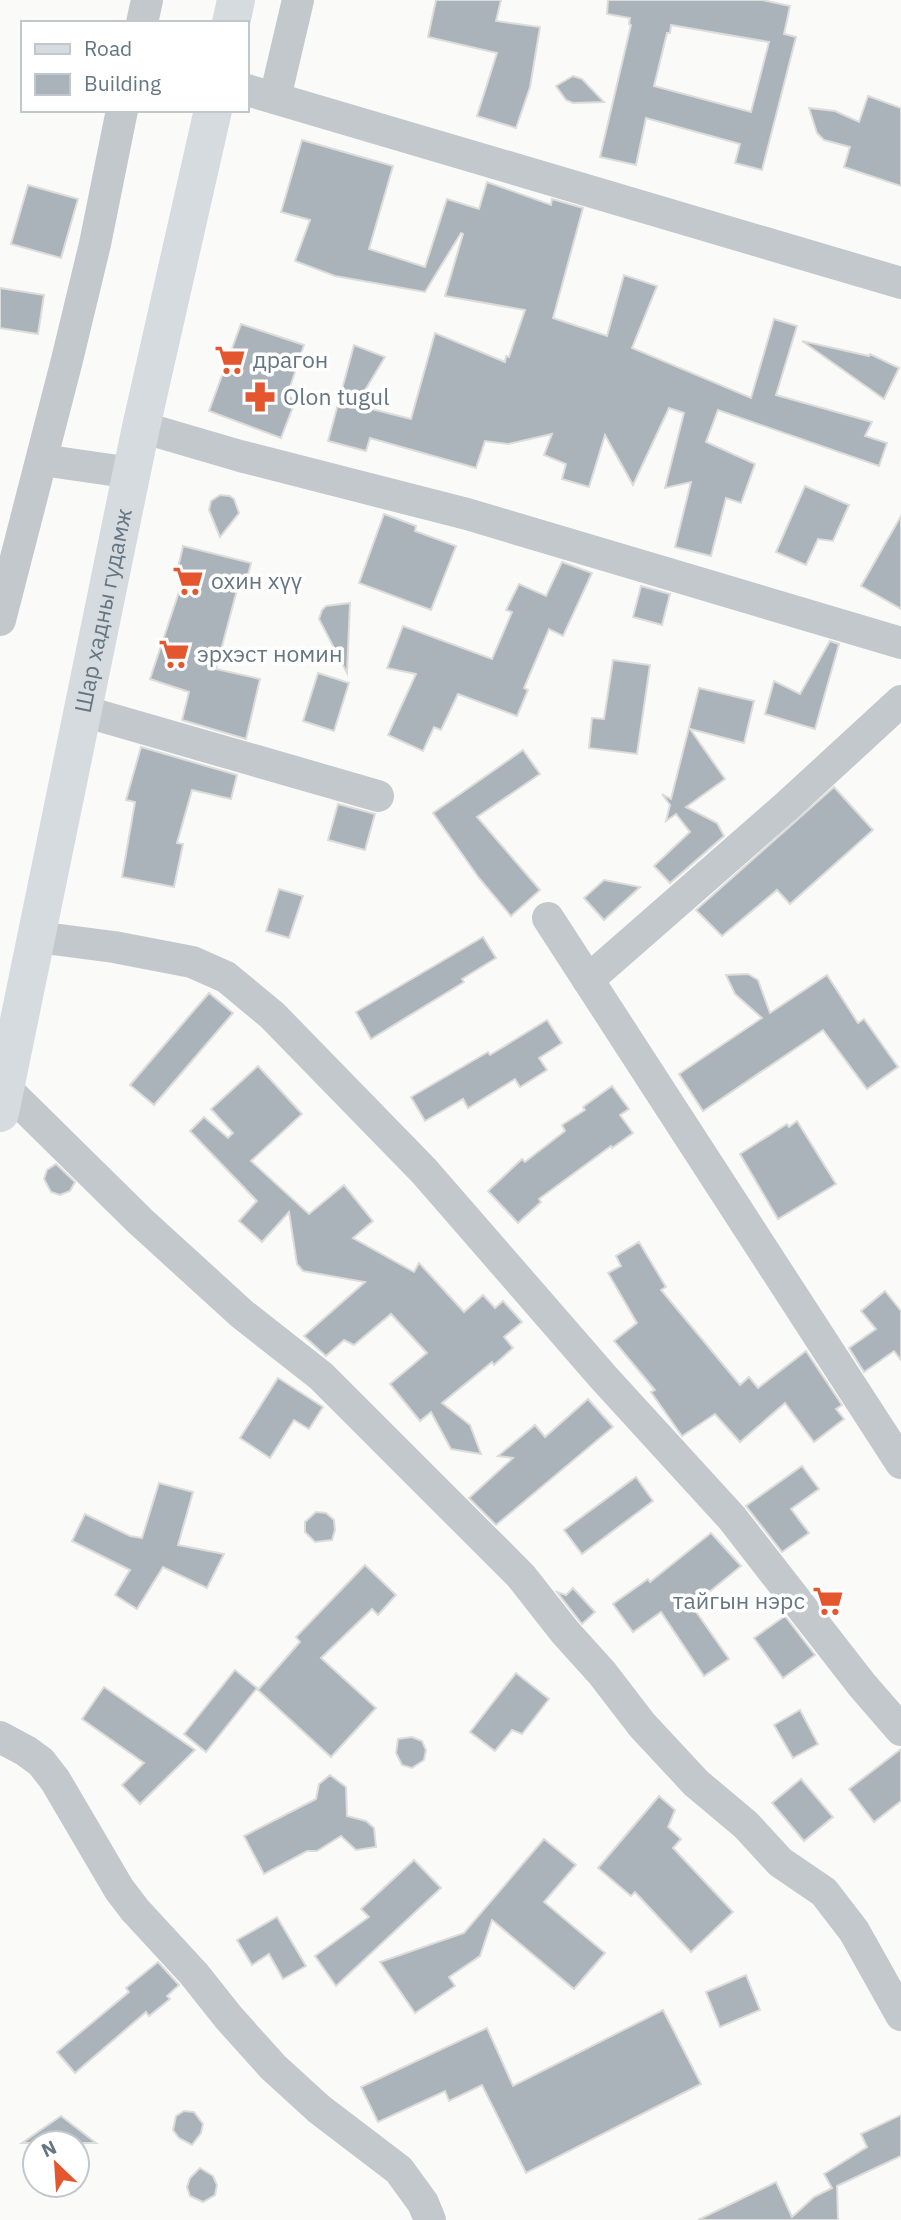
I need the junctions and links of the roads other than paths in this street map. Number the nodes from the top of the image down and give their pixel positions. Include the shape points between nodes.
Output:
1 (147, 0) edge
2 (236, 0) edge
3 (298, 0) edge
4 (142, 21) edge
5 (231, 21) edge
6 (261, 94) edge
7 (122, 112) edge
8 (213, 112) edge
9 (901, 283) edge
10 (141, 427) junction
11 (42, 460) junction
12 (132, 473) junction
13 (0, 620) edge
14 (901, 643) edge
15 (901, 701) edge
16 (83, 711) junction
17 (378, 796) dead end
18 (548, 918) dead end
19 (37, 937) junction
20 (588, 980) junction
21 (3, 1100) edge
22 (901, 1463) edge
23 (898, 1721) edge
24 (0, 1737) edge
25 (901, 2015) edge
26 (430, 2220) edge

1 - 4 street
2 - 5 main road
3 - 6 street
6 - 9 street
7 - 11 street
8 - 10 main road, Шар хадны гудамж
10 - 12 main road, Шар хадны гудамж
10 - 14 street via 467,514
11 - 12 street
11 - 13 street
12 - 16 main road, Шар хадны гудамж
15 - 20 street
16 - 17 street
16 - 19 main road, Шар хадны гудамж
18 - 20 street
19 - 21 main road, Шар хадны гудамж
19 - 23 street via 192,962 226,977 272,1015 424,1171 732,1518
20 - 22 street
21 - 25 street via 242,1314 321,1376 521,1576 642,1725 696,1783 746,1825 780,1862 824,1892 854,1931
24 - 26 street via 41,1762 119,1889 229,2018 319,2109 399,2170

